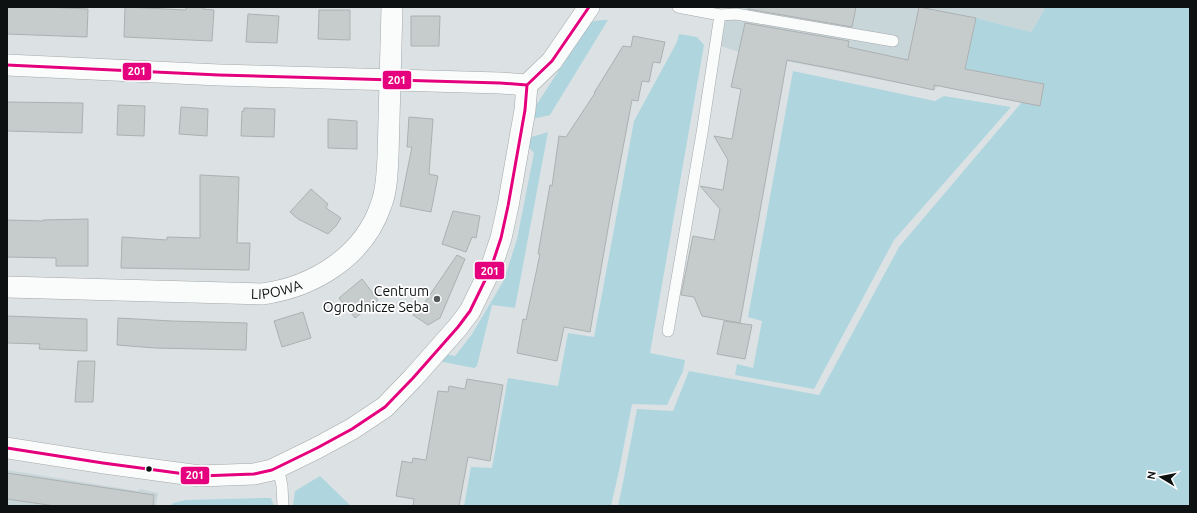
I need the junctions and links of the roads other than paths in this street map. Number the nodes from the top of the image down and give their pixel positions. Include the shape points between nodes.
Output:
1 (392, 7) edge
2 (589, 7) edge
3 (678, 7) edge
4 (720, 15) junction
5 (893, 41) dead end
6 (7, 65) edge
7 (390, 80) junction
8 (527, 85) junction
9 (7, 287) edge
10 (668, 332) dead end
11 (7, 448) edge
12 (278, 467) junction
13 (282, 506) edge

1 - 7 street, LIPOWA
2 - 8 street via 552,61
3 - 4 lane
4 - 5 lane via 736,14
4 - 10 lane
6 - 7 street
7 - 8 street
7 - 9 street, LIPOWA via 388,157 382,205 364,239 325,273 276,292 262,294
8 - 12 street via 524,116 501,238 491,268 470,311 385,407 352,429
11 - 12 street via 200,476 254,474
12 - 13 lane via 282,486

